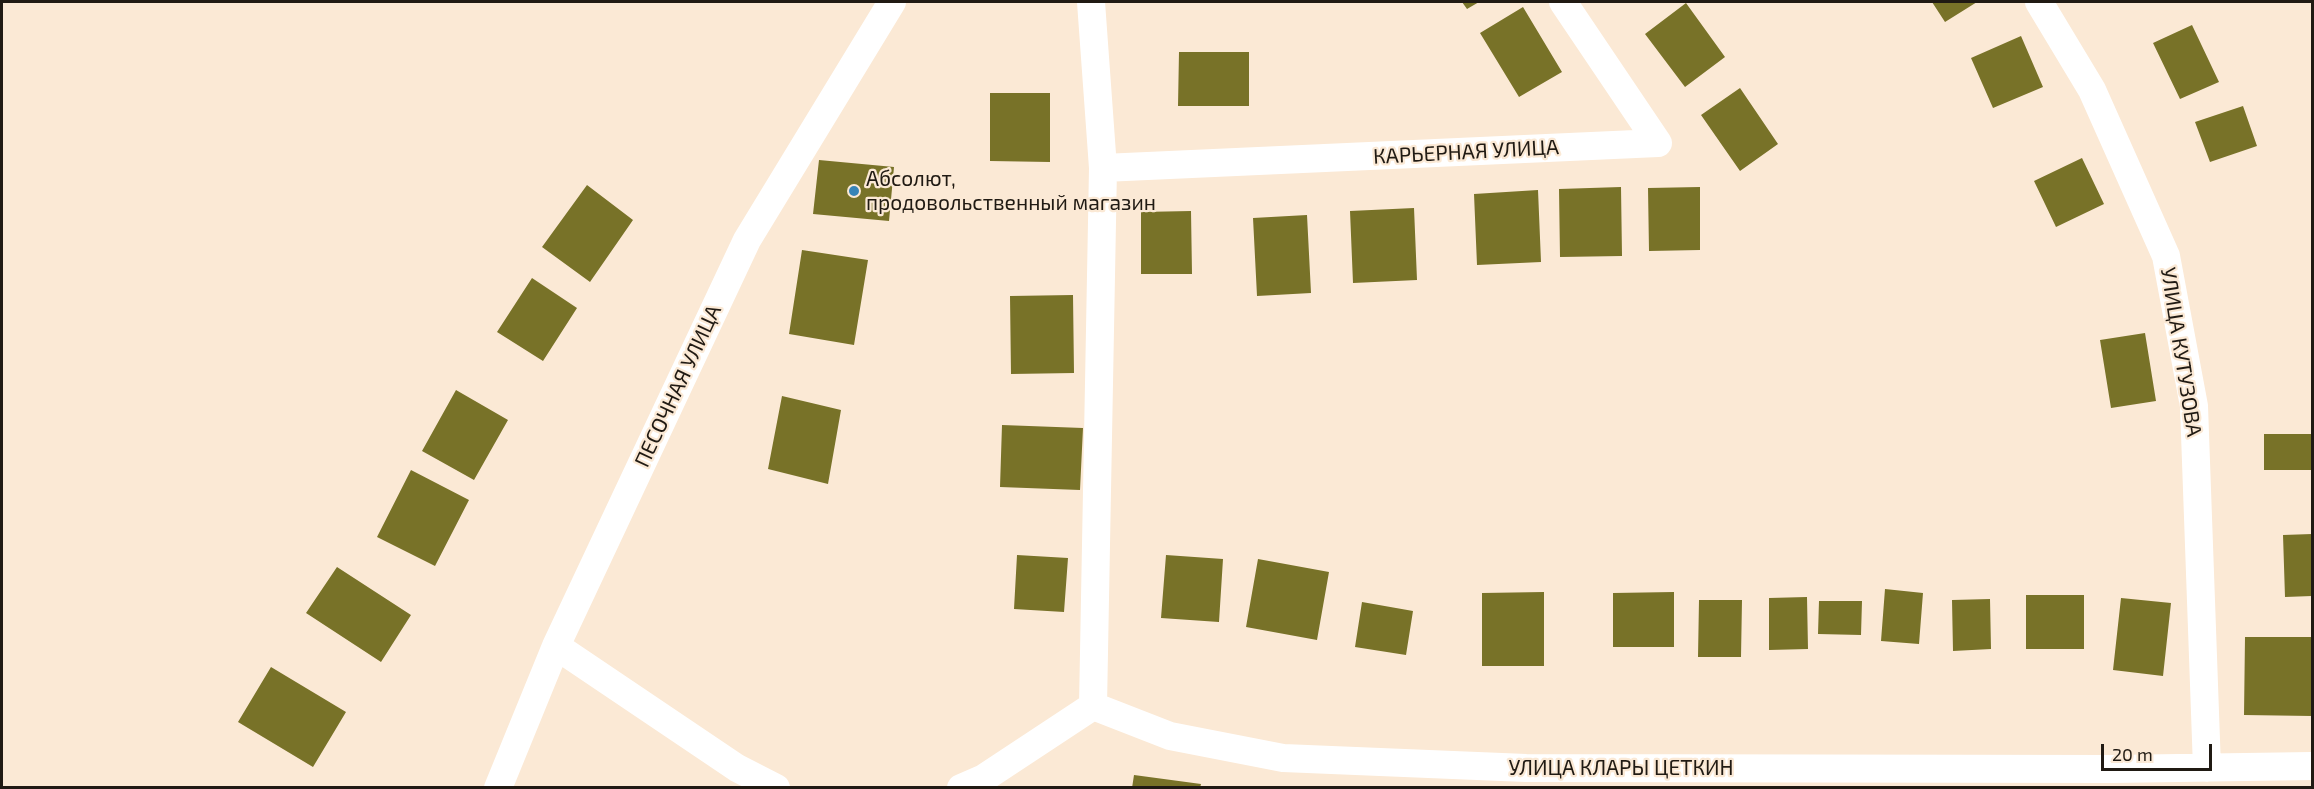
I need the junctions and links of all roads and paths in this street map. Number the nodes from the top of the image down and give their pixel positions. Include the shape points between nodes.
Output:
1 (892, 2) edge
2 (1091, 2) edge
3 (1563, 2) edge
4 (2039, 2) edge
5 (1103, 168) junction
6 (556, 646) junction
7 (1093, 706) junction
8 (2313, 766) edge
9 (2207, 768) junction
10 (2113, 778) edge
11 (498, 788) edge
12 (776, 788) edge
13 (961, 788) edge

1 - 6 street, ПЕСОЧНАЯ УЛИЦА via 747,240
2 - 5 street
3 - 5 street, КАРЬЕРНАЯ УЛИЦА via 1658,143
4 - 9 street, УЛИЦА КУТУЗОВА via 2092,90 2166,256 2194,406
5 - 7 street
6 - 11 street, ПЕСОЧНАЯ УЛИЦА
6 - 12 street via 737,768
7 - 10 street, УЛИЦА КЛАРЫ ЦЕТКИН via 1170,736 1283,758 1526,768
7 - 13 street via 984,778
8 - 9 street, УЛИЦА КЛАРЫ ЦЕТКИН
9 - 10 street, УЛИЦА КЛАРЫ ЦЕТКИН

